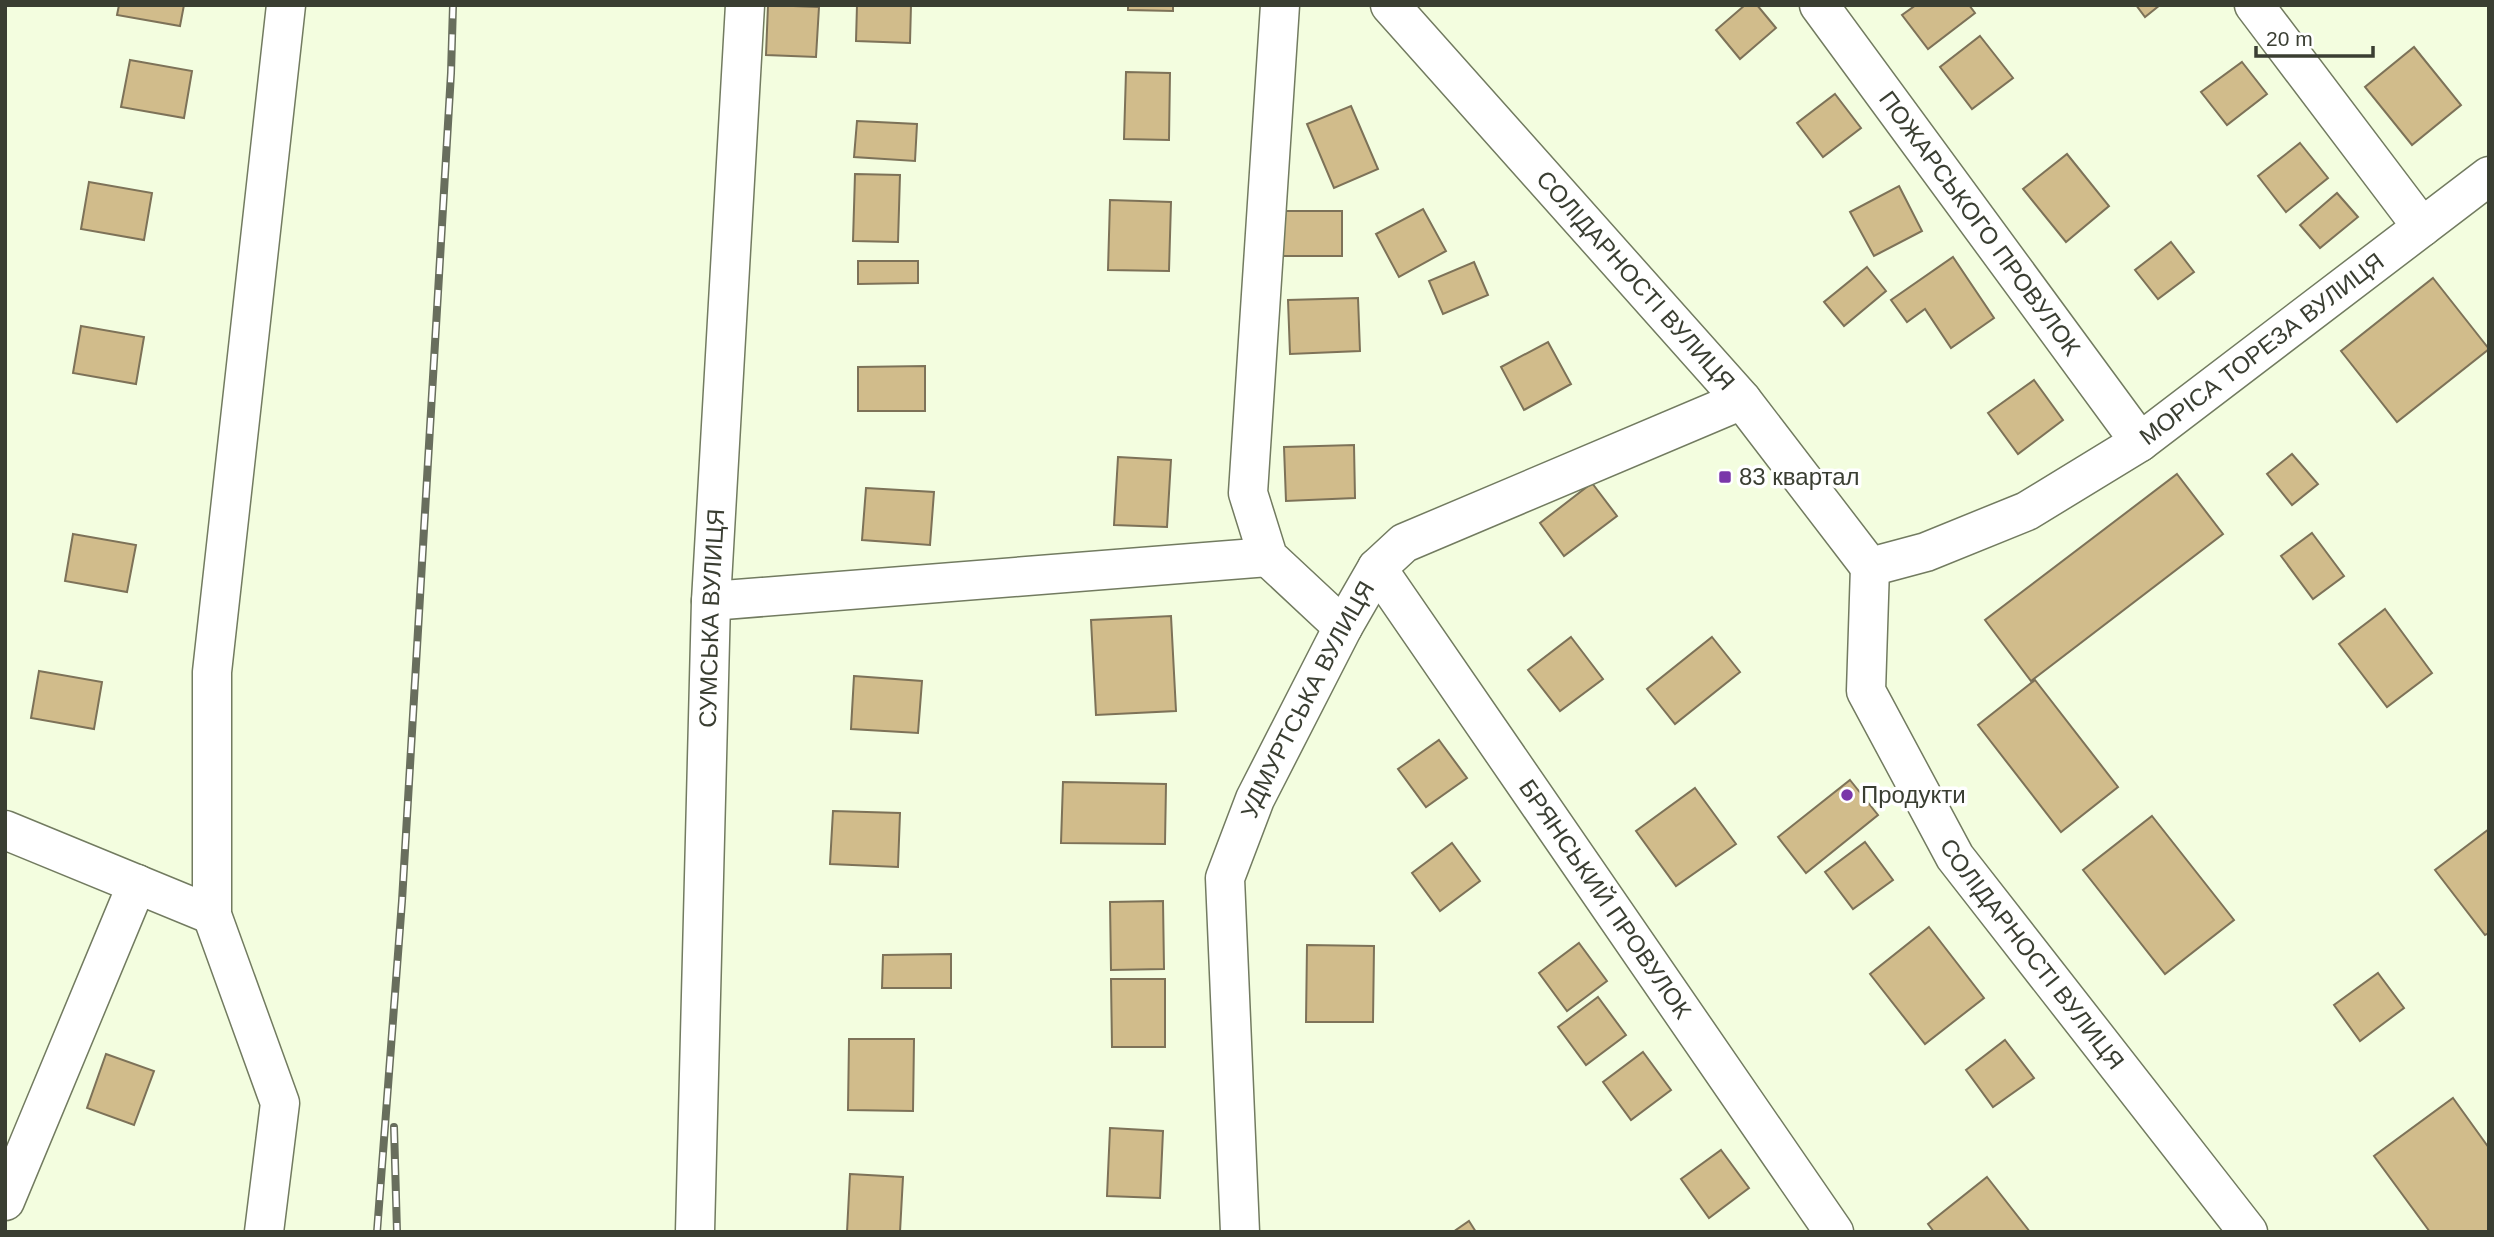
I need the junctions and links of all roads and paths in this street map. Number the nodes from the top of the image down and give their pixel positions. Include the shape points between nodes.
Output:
1 (286, 5) edge
2 (745, 5) edge
3 (1280, 5) edge
4 (1390, 5) edge
5 (1819, 5) edge
6 (2254, 5) edge
7 (2489, 176) edge
8 (2422, 227) junction
9 (1742, 400) junction
10 (2140, 442) junction
11 (1268, 557) junction
12 (1870, 567) junction
13 (1377, 568) junction
14 (711, 601) junction
15 (1343, 627) junction
16 (5, 830) edge
17 (137, 884) junction
18 (212, 915) junction
19 (5, 1201) edge
20 (264, 1232) edge
21 (695, 1232) edge
22 (1240, 1232) edge
23 (1834, 1232) edge
24 (2248, 1232) edge

1 - 18 street via 212,672
2 - 14 street, СУМСЬКА ВУЛИЦЯ
3 - 11 street via 1248,493
4 - 9 street, СОЛІДАРНОСТІ ВУЛИЦЯ
5 - 10 street, ПОЖАРСЬКОГО ПРОВУЛОК
6 - 8 street
7 - 8 street, МОРІСА ТОРЕЗА ВУЛИЦЯ
8 - 10 street, МОРІСА ТОРЕЗА ВУЛИЦЯ
9 - 12 street, СОЛІДАРНОСТІ ВУЛИЦЯ
9 - 13 street, УДМУРТСЬКА ВУЛИЦЯ via 1404,543
10 - 12 street, МОРІСА ТОРЕЗА ВУЛИЦЯ via 2027,512 1926,552
11 - 14 street
11 - 15 street
12 - 24 street, СОЛІДАРНОСТІ ВУЛИЦЯ via 1866,691 1955,857
13 - 15 street, УДМУРТСЬКА ВУЛИЦЯ
13 - 23 street, БРЯНСЬКИЙ ПРОВУЛОК
14 - 21 street, СУМСЬКА ВУЛИЦЯ
15 - 22 street, УДМУРТСЬКА ВУЛИЦЯ via 1255,799 1225,878
16 - 17 street
17 - 18 street
17 - 19 street
18 - 20 street via 280,1103

